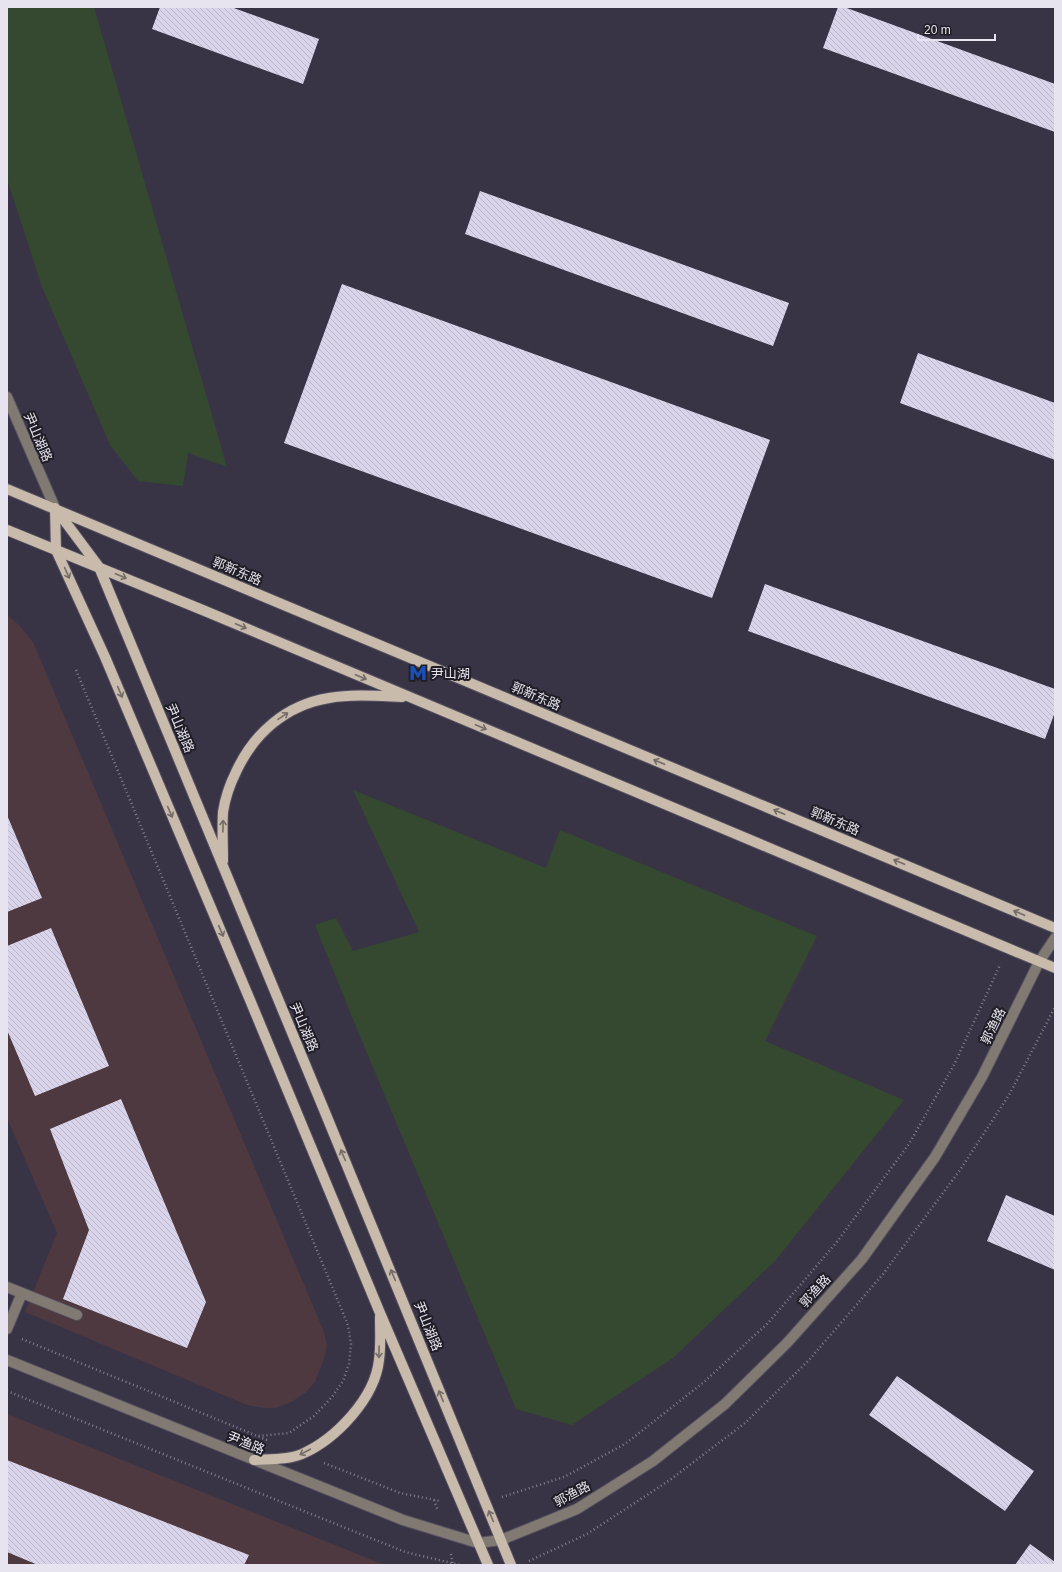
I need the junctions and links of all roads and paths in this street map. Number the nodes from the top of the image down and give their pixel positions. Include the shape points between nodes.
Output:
1 (7, 397) edge
2 (7, 489) edge
3 (55, 508) junction
4 (7, 530) edge
5 (56, 550) junction
6 (99, 567) junction
7 (76, 670) dead end
8 (410, 697) junction
9 (222, 865) junction
10 (1055, 928) edge
11 (1055, 938) edge
12 (1008, 948) junction
13 (1039, 962) junction
14 (1055, 968) edge
15 (7, 1287) edge
16 (22, 1293) junction
17 (380, 1313) junction
18 (77, 1315) dead end
19 (7, 1329) edge
20 (22, 1339) dead end
21 (7, 1360) edge
22 (7, 1391) edge
23 (258, 1436) junction
24 (272, 1442) dead end
25 (302, 1454) junction
26 (254, 1460) junction
27 (485, 1502) junction
28 (462, 1504) junction
29 (501, 1540) junction
30 (478, 1543) junction
31 (460, 1565) edge
32 (488, 1565) edge
33 (512, 1565) edge

1 - 3 street, 尹山湖路
2 - 3 main road, 郭新东路
3 - 5 main road, 尹山湖路
3 - 6 main road, 尹山湖路
10 -> 3 main road, 郭新东路
4 - 5 main road
5 - 6 main road
5 -> 17 main road, 尹山湖路 via 108,665
6 -> 8 main road
6 - 9 main road, 尹山湖路
7 - 23 path via 348,1325 351,1344 349,1364 343,1381 332,1397 314,1416 289,1433
9 -> 8 main road via 223,811 231,784 257,737 269,726 286,713 329,698 357,695
8 -> 12 main road
27 -> 9 main road, 尹山湖路
11 - 13 street, 郭渔路
12 - 13 main road
12 - 27 path via 955,1063 909,1144 836,1242 768,1323 704,1382 625,1444 564,1477
13 - 14 main road
13 - 29 street, 郭渔路 via 982,1077 934,1157 862,1258 787,1343 724,1404 653,1461 577,1509
15 - 16 street
16 - 18 street
16 - 19 street
17 -> 25 main road via 379,1361 371,1388 352,1416 328,1438
17 - 28 main road, 尹山湖路
20 - 23 path
21 - 26 street, 尹渔路
22 - 31 path via 405,1552
23 - 24 path
25 - 26 main road via 279,1459
25 - 28 path via 400,1494
26 - 30 street, 尹渔路 via 403,1520
29 -> 27 main road, 尹山湖路
28 - 30 main road, 尹山湖路
29 - 30 street, 郭渔路
29 - 33 main road, 尹山湖路
30 - 32 main road, 尹山湖路

